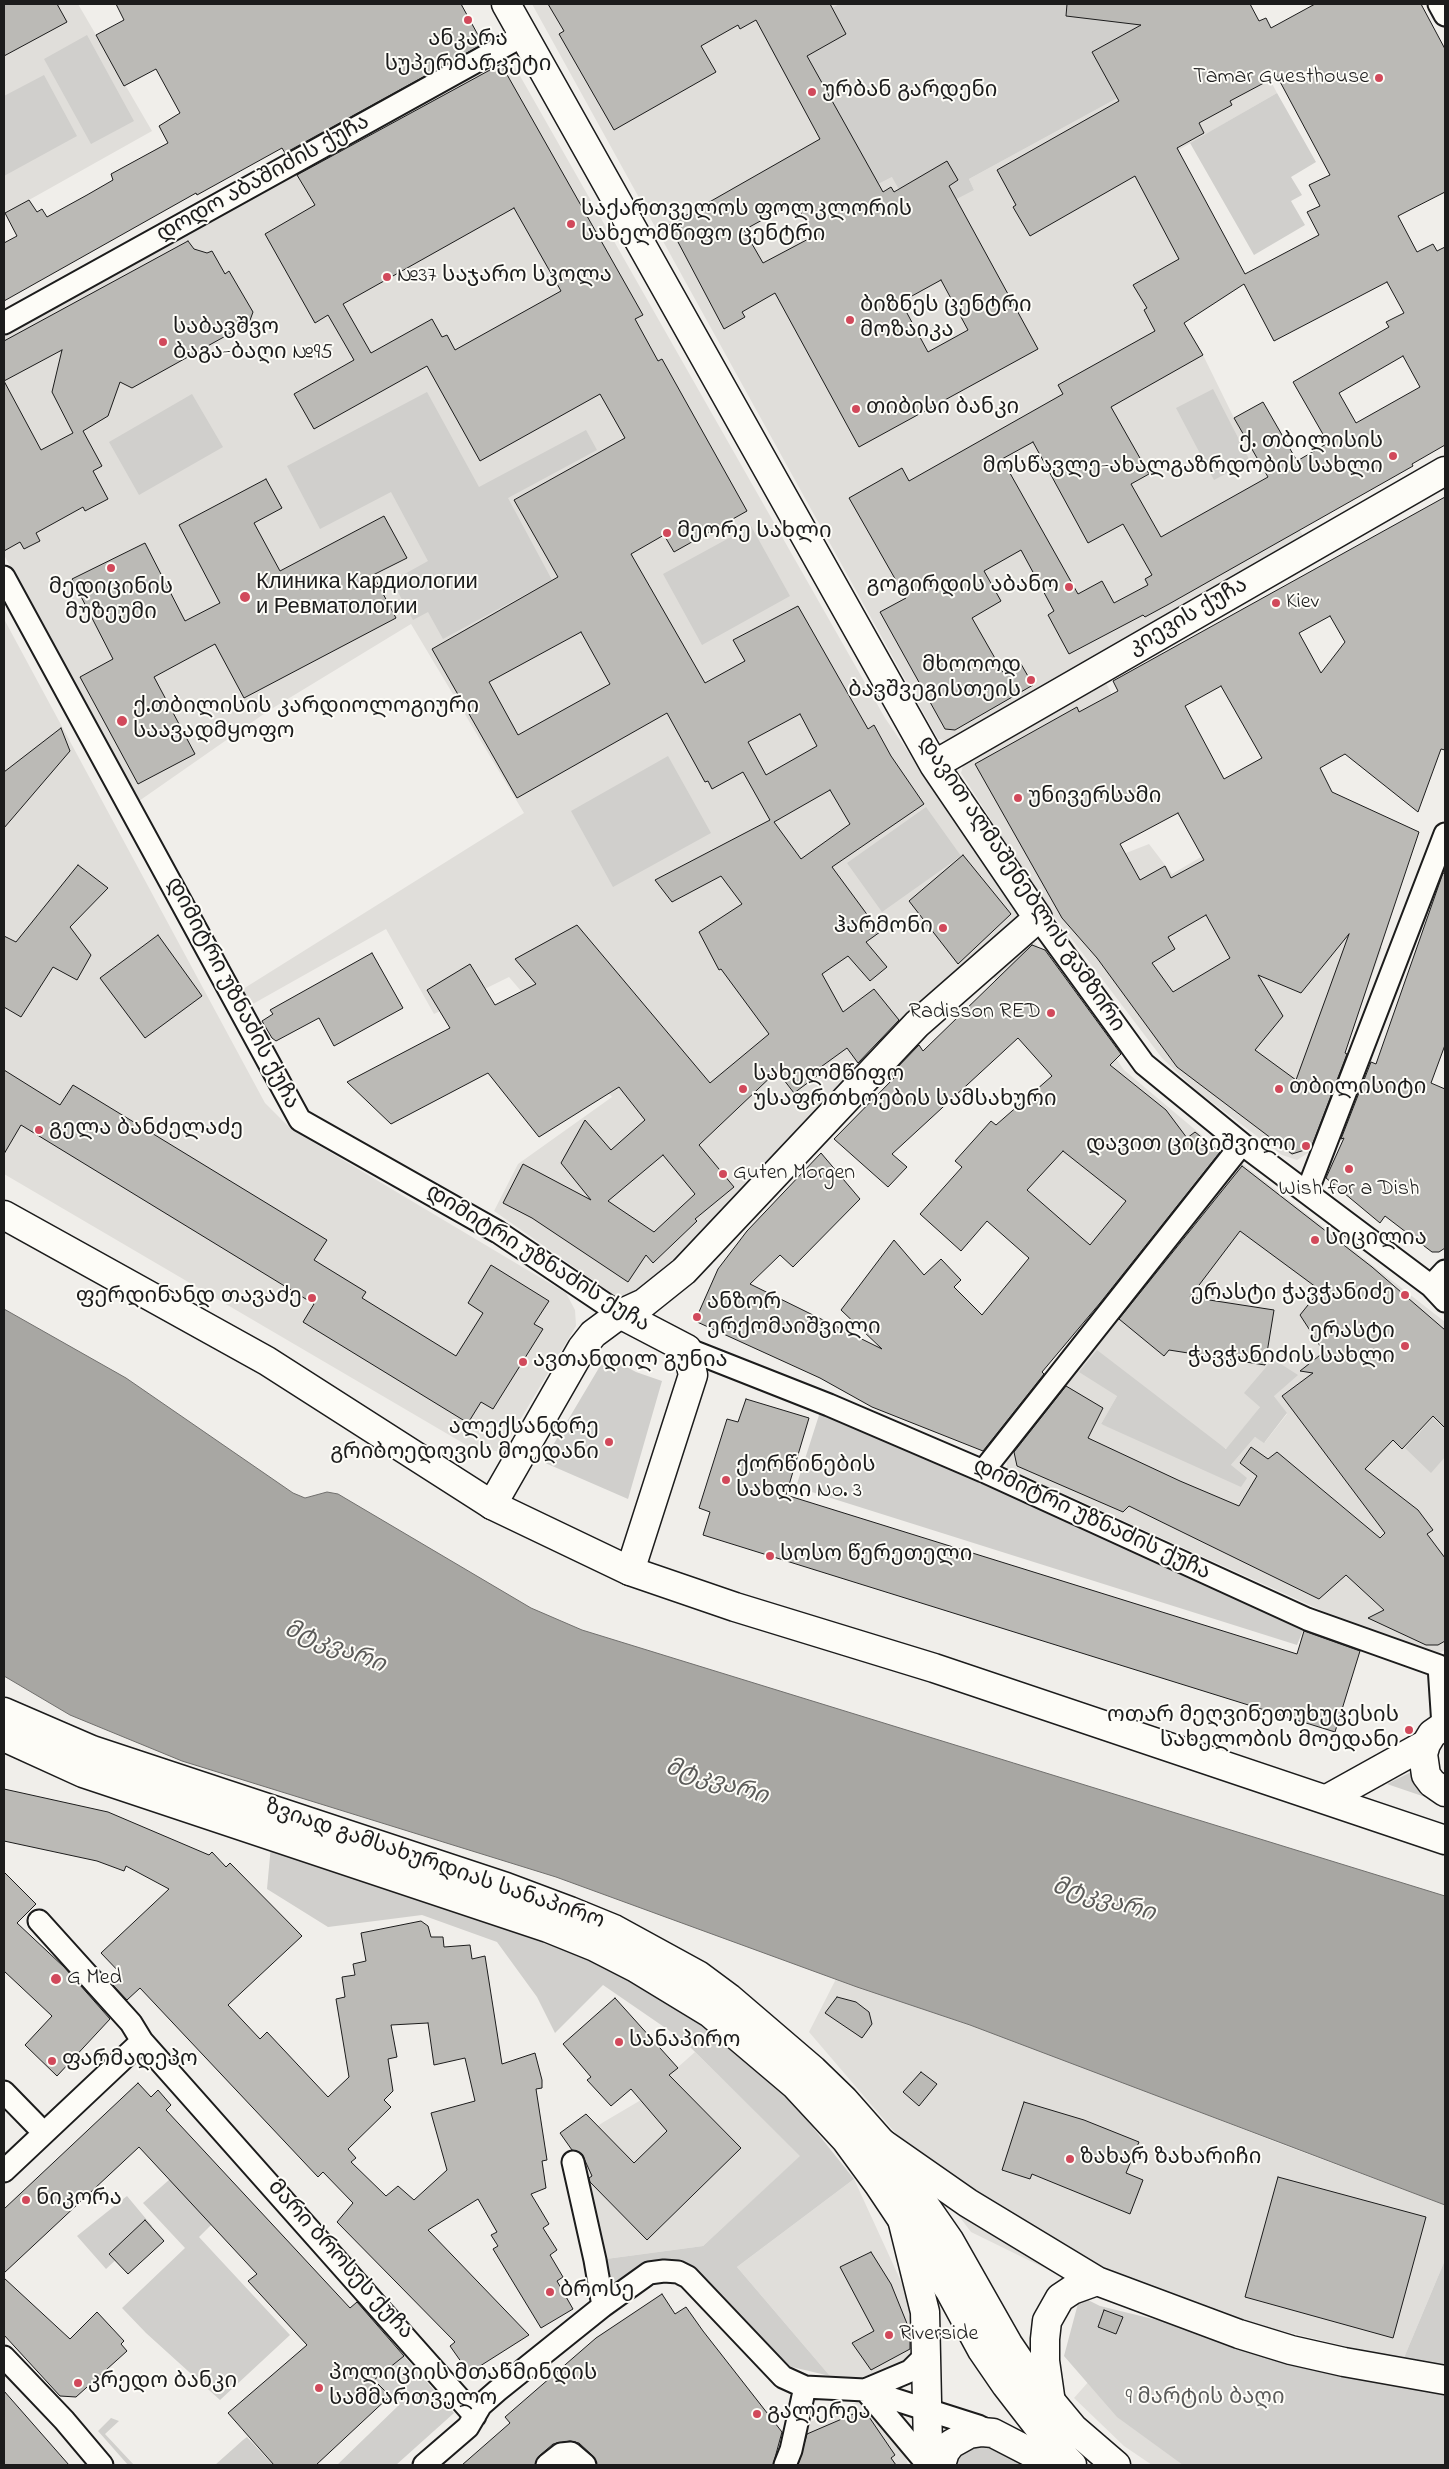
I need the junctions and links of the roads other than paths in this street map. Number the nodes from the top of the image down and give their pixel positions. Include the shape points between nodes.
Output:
1 (506, 4) edge
2 (1439, 4) edge
3 (1445, 15) edge
4 (524, 35) junction
5 (4, 323) edge
6 (1445, 471) edge
7 (4, 578) edge
8 (934, 765) junction
9 (1445, 834) edge
10 (1038, 918) junction
11 (1242, 1144) junction
12 (1307, 1192) junction
13 (4, 1215) edge
14 (1440, 1286) edge
15 (657, 1294) junction
16 (620, 1314) junction
17 (679, 1345) junction
18 (983, 1471) junction
19 (492, 1505) junction
20 (630, 1571) junction
21 (1442, 1664) edge
22 (4, 1712) edge
23 (1438, 1732) edge
24 (4, 1737) edge
25 (1445, 1792) edge
26 (1327, 1799) junction
27 (1445, 1840) edge
28 (39, 1920) dead end
29 (142, 2041) junction
30 (4, 2092) edge
31 (44, 2133) junction
32 (881, 2142) junction
33 (573, 2162) dead end
34 (4, 2172) edge
35 (903, 2221) junction
36 (1097, 2281) junction
37 (603, 2306) junction
38 (927, 2354) junction
39 (4, 2357) edge
40 (1445, 2380) edge
41 (805, 2387) junction
42 (865, 2390) junction
43 (1051, 2403) junction
44 (927, 2409) junction
45 (475, 2416) junction
46 (993, 2433) junction
47 (102, 2465) edge
48 (424, 2465) edge
49 (547, 2465) edge
50 (585, 2465) edge
51 (785, 2465) edge
52 (928, 2465) edge
53 (932, 2465) edge
54 (941, 2465) edge
55 (1055, 2465) edge
56 (1072, 2465) edge
57 (1116, 2465) edge

1 - 4 main road, დავით აღმაშენებლის გამზირი
2 - 3 street
4 - 5 street, დოდო აბაშიძის ქუჩა
4 - 8 main road, დავით აღმაშენებლის გამზირი
6 - 8 main road, კიევის ქუჩა
7 - 16 street, დიმიტრი უზნაძის ქუჩა via 300,1120 498,1232
8 - 10 main road, დავით აღმაშენებლის გამზირი
9 - 12 street
10 - 11 street, დავით აღმაშენებლის გამზირი via 1144,1064
10 - 15 main road via 917,1024 684,1271
11 - 12 street, დავით აღმაშენებლის გამზირი
11 - 18 street
12 - 14 street, დავით აღმაშენებლის გამზირი
13 - 19 main road via 267,1361
15 - 16 main road via 644,1304
15 - 17 main road via 657,1307
16 - 17 main road, დიმიტრი უზნაძის ქუჩა
16 - 19 main road via 603,1325 582,1348
17 - 18 street, დიმიტრი უზნაძის ქუჩა
17 - 20 main road via 693,1375
18 - 21 street, დიმიტრი უზნაძის ქუჩა via 1306,1619
19 - 20 main road
20 - 26 main road
21 - 23 street, დიმიტრი უზნაძის ქუჩა
22 - 32 main road, ზვიად გამსახურდიას სანაპირო via 92,1750 506,1887 614,1929 698,1975 729,1998 813,2070
23 - 25 main road via 1423,1754 1426,1775
23 - 26 main road
24 - 35 main road, ზვიად გამსახურდიას სანაპირო via 83,1772 548,1928 636,1968 710,2013 795,2086 846,2140
26 - 27 main road
28 - 29 street, მარი ბროსეს ქუჩა via 131,2023
29 - 31 street
29 - 45 street, მარი ბროსეს ქუჩა
30 - 31 street
31 - 34 street
32 - 36 main road via 968,2203
32 - 43 main road, ზვიად გამსახურდიას სანაპირო via 949,2240 1008,2344
33 - 37 street via 596,2260
35 - 38 main road via 925,2312
35 - 56 main road, ზვიად გამსახურდიას სანაპირო via 950,2291 982,2350 1006,2385
36 - 40 main road via 1291,2350
36 - 43 main road via 1060,2298 1047,2321 1045,2361
37 - 41 street via 650,2273 678,2272 688,2277 783,2377
37 - 45 street via 497,2391 481,2405
38 - 42 street via 910,2371
38 - 44 main road
39 - 47 street
41 - 42 street
41 - 51 street
42 - 44 street
42 - 52 street
43 - 57 main road, ზვიად გამსახურდიას სანაპირო via 1073,2428
44 - 46 street
44 - 53 main road
45 - 48 street
46 - 54 main road via 958,2438 945,2452
46 - 55 main road
49 - 50 street via 561,2454 572,2453

